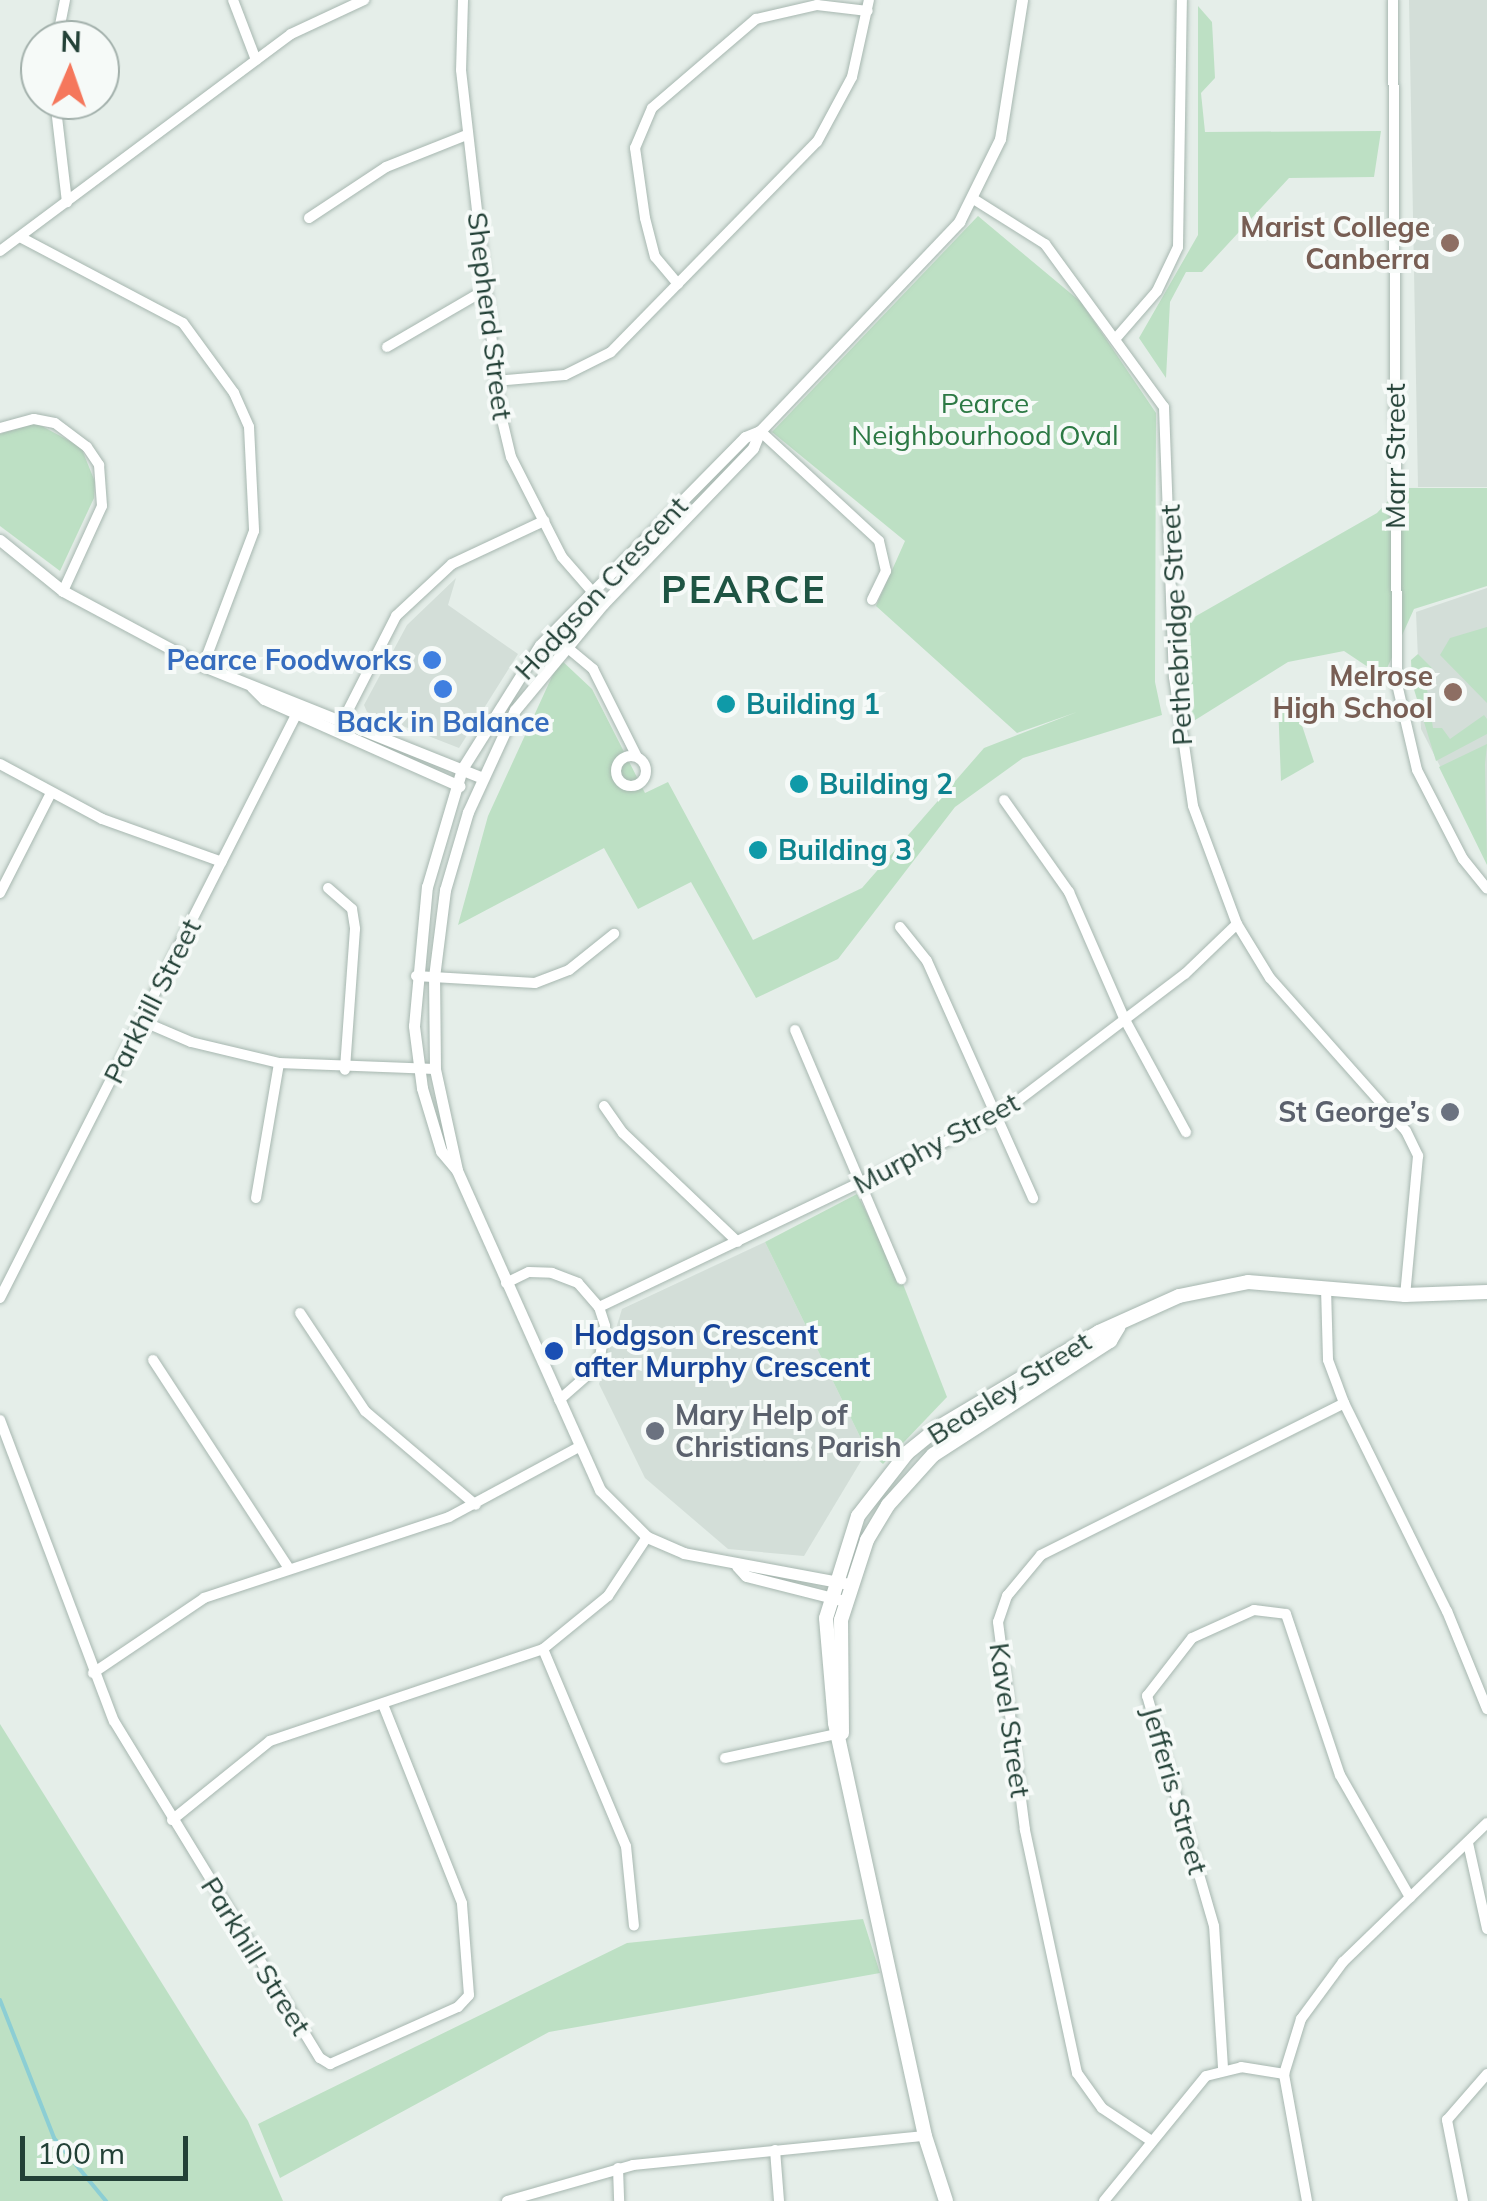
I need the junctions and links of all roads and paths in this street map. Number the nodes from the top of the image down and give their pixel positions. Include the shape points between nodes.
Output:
1 (234, 0) edge
2 (364, 0) edge
3 (464, 0) edge
4 (1022, 0) edge
5 (1182, 0) edge
6 (1393, 0) edge
7 (868, 6) edge
8 (256, 60) junction
9 (57, 120) edge
10 (467, 135) junction
11 (974, 200) junction
12 (67, 202) junction
13 (309, 218) dead end
14 (20, 238) junction
15 (0, 250) edge
16 (678, 284) junction
17 (485, 290) junction
18 (1117, 337) junction
19 (387, 347) dead end
20 (496, 381) junction
21 (0, 428) edge
22 (760, 431) junction
23 (544, 521) junction
24 (0, 540) edge
25 (63, 590) junction
26 (591, 590) junction
27 (872, 600) dead end
28 (604, 604) junction
29 (551, 634) junction
30 (566, 646) junction
31 (203, 666) junction
32 (300, 708) junction
33 (343, 719) junction
34 (337, 732) junction
35 (637, 758) dead end
36 (0, 764) edge
37 (462, 769) junction
38 (481, 777) junction
39 (456, 784) junction
40 (474, 792) junction
41 (50, 795) junction
42 (1004, 800) dead end
43 (222, 862) junction
44 (328, 888) dead end
45 (1487, 888) edge
46 (0, 894) edge
47 (1237, 924) junction
48 (900, 927) dead end
49 (614, 934) dead end
50 (416, 976) junction
51 (434, 977) junction
52 (1124, 1018) junction
53 (142, 1022) junction
54 (795, 1030) dead end
55 (279, 1063) junction
56 (435, 1069) junction
57 (345, 1070) junction
58 (417, 1070) junction
59 (604, 1106) dead end
60 (995, 1118) junction
61 (1186, 1132) dead end
62 (457, 1170) junction
63 (860, 1185) junction
64 (256, 1198) dead end
65 (1033, 1198) dead end
66 (738, 1242) junction
67 (901, 1279) dead end
68 (506, 1283) junction
69 (1326, 1288) junction
70 (1487, 1292) edge
71 (1404, 1295) junction
72 (0, 1298) edge
73 (599, 1308) junction
74 (300, 1313) dead end
75 (1119, 1326) junction
76 (154, 1360) dead end
77 (558, 1400) junction
78 (1344, 1403) junction
79 (0, 1420) edge
80 (579, 1447) junction
81 (476, 1505) junction
82 (647, 1537) junction
83 (737, 1566) junction
84 (288, 1567) junction
85 (833, 1581) junction
86 (849, 1584) junction
87 (837, 1600) junction
88 (543, 1649) junction
89 (93, 1673) junction
90 (383, 1704) junction
91 (1487, 1709) edge
92 (842, 1733) junction
93 (725, 1758) dead end
94 (172, 1820) junction
95 (1487, 1822) edge
96 (1468, 1843) junction
97 (1410, 1897) junction
98 (634, 1926) dead end
99 (1487, 1928) edge
100 (1223, 2068) junction
101 (1284, 2074) junction
102 (1487, 2074) edge
103 (926, 2136) junction
104 (1150, 2140) junction
105 (775, 2150) junction
106 (618, 2168) junction
107 (507, 2201) edge
108 (618, 2201) edge
109 (778, 2201) edge
110 (946, 2201) edge
111 (1104, 2201) edge
112 (1306, 2201) edge
113 (1463, 2201) edge

1 - 8 street
2 - 8 street via 291,34
3 - 10 street, Shepherd Street
4 - 11 street, Hodgson Crescent via 1000,139
5 - 18 street via 1178,247 1157,291
6 - 45 street, Marr Street via 1396,684 1435,811
7 - 16 street via 852,77 817,142
7 - 16 street via 816,5 756,19 652,108 635,148 648,239
8 - 12 street
9 - 12 street
10 - 13 street via 386,167
10 - 17 street, Shepherd Street
11 - 18 street, Pethebridge Street via 1045,244
11 - 22 street, Hodgson Crescent via 942,242
12 - 14 street
14 - 15 street
14 - 31 street via 183,322 212,354 242,410 257,493 254,531
16 - 20 street via 592,367
17 - 19 street
17 - 20 street, Shepherd Street
18 - 47 street, Pethebridge Street via 1164,407 1176,696 1193,806
20 - 23 street, Shepherd Street via 511,457
21 - 25 street via 34,418 55,423 74,433 99,466 102,506
22 - 26 street, Hodgson Crescent via 745,437
22 - 27 street via 875,535 886,571
22 - 28 street, Hodgson Crescent via 754,448
23 - 26 street, Shepherd Street
23 - 33 street via 452,564 418,594 377,644
24 - 25 street
25 - 31 street
26 - 28 street, Shepherd Street
26 - 29 street, Hodgson Crescent
28 - 30 street, Hodgson Crescent
29 - 30 street
29 - 37 street, Hodgson Crescent via 521,668
30 - 35 street via 592,670
30 - 38 street, Hodgson Crescent via 516,710
31 - 32 street
32 - 33 street
32 - 34 street
32 - 43 street, Parkhill Street
33 - 34 street
33 - 37 street
34 - 39 street
36 - 41 street
37 - 38 street
37 - 39 street, Hodgson Crescent
38 - 40 street, Hodgson Crescent
39 - 40 street
39 - 50 street, Hodgson Crescent via 426,887
40 - 51 street, Hodgson Crescent via 445,890
41 - 43 street
41 - 46 street
42 - 52 street via 1069,892
43 - 53 street, Parkhill Street
44 - 57 street via 352,910 355,929
47 - 52 street, Murphy Street
47 - 71 street, Pethebridge Street via 1308,1028 1406,1131 1418,1156
48 - 60 street via 927,961
49 - 51 street via 568,970 535,983
50 - 51 street
50 - 58 street, Hodgson Crescent
51 - 56 street, Hodgson Crescent
52 - 60 street, Murphy Street
52 - 61 street
53 - 55 street via 191,1042
53 - 72 street, Parkhill Street
54 - 63 street
55 - 57 street
55 - 64 street
56 - 58 street
56 - 62 street, Hodgson Crescent
57 - 58 street
58 - 62 street, Hodgson Crescent via 441,1151
59 - 66 street via 623,1133
60 - 63 street, Murphy Street
60 - 65 street
62 - 68 street, Hodgson Crescent
63 - 66 street, Murphy Street
63 - 67 street
66 - 73 street, Murphy Street
68 - 73 street via 529,1272 552,1273 578,1283
68 - 77 street, Hodgson Crescent
69 - 71 main road, Beasley Street
69 - 75 main road, Beasley Street via 1209,1286
69 - 78 street via 1327,1350
70 - 71 main road, Beasley Street
73 - 77 street via 599,1365
74 - 81 street via 364,1411
75 - 85 main road, Beasley Street via 965,1411 907,1454 858,1516
75 - 86 main road, Beasley Street via 1110,1341 933,1454 877,1522
76 - 84 street
77 - 80 street, Hodgson Crescent
78 - 91 street via 1447,1611
78 - 104 street, Kavel Street via 1041,1555 1007,1596 998,1622 1025,1830 1077,2073 1102,2108
79 - 89 street, Parkhill Street
80 - 81 street
80 - 82 street, Hodgson Crescent via 600,1490
81 - 84 street
82 - 83 street, Hodgson Crescent
82 - 88 street via 608,1596
83 - 85 street, Hodgson Crescent
83 - 87 street, Hodgson Crescent via 746,1576
84 - 89 street via 190,1605
85 - 86 street, Hodgson Crescent
85 - 87 main road, Beasley Street
86 - 87 main road, Beasley Street
87 - 92 main road, Beasley Street
88 - 90 street
88 - 98 street via 626,1846
89 - 94 street, Parkhill Street
90 - 94 street via 270,1740
90 - 94 street, Parkhill Street via 462,1903 471,1981 458,2007 346,2062 320,2058
92 - 93 street
92 - 103 main road, Beasley Street
95 - 96 street
96 - 97 street
96 - 99 street
97 - 100 street, Jefferis Street via 1340,1775 1286,1614 1254,1610 1192,1638 1147,1696 1214,1926
97 - 101 street via 1320,1988
100 - 101 street
100 - 104 street via 1191,2089
101 - 112 street
102 - 113 street via 1447,2120
103 - 105 street
103 - 110 main road, Beasley Street
104 - 111 street
105 - 106 street
105 - 109 street
106 - 107 street
106 - 108 street

